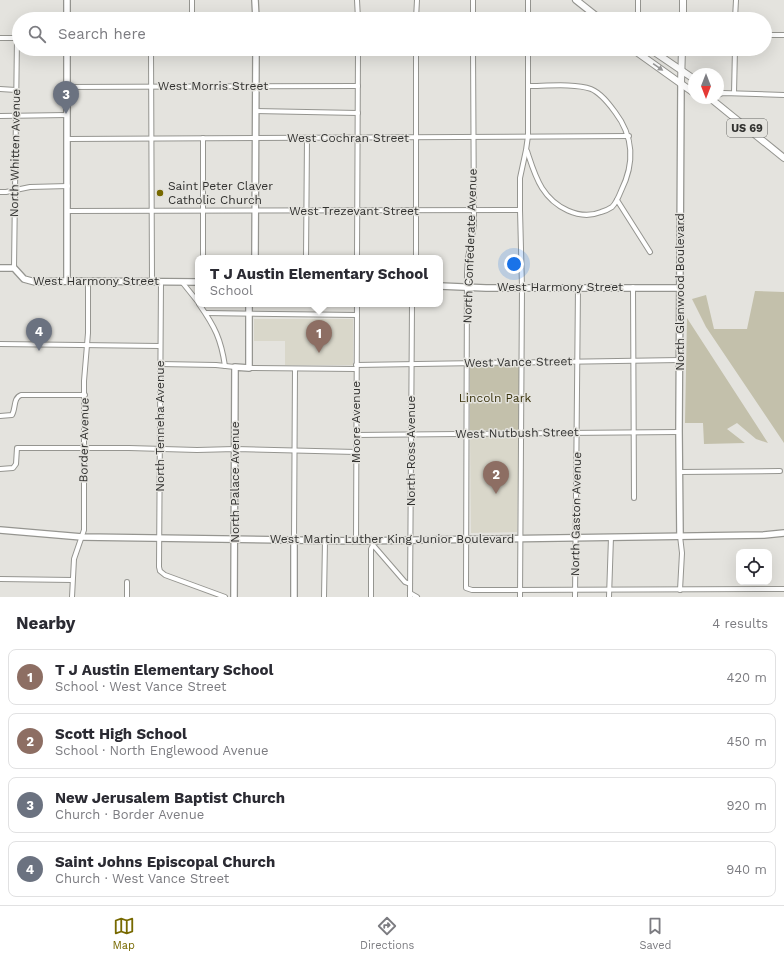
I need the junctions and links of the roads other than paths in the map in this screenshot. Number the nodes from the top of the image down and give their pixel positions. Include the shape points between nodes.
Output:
1 (67, 0) edge
2 (192, 0) edge
3 (255, 0) edge
4 (358, 0) edge
5 (416, 0) edge
6 (473, 0) edge
7 (528, 0) edge
8 (576, 0) edge
9 (638, 0) edge
10 (683, 0) edge
11 (736, 0) edge
12 (583, 3) edge
13 (67, 12) edge
14 (193, 12) edge
15 (256, 12) edge
16 (358, 12) edge
17 (416, 12) edge
18 (473, 12) edge
19 (528, 12) edge
20 (593, 12) edge
21 (638, 12) edge
22 (683, 12) edge
23 (735, 12) edge
24 (772, 35) edge
25 (784, 35) edge
26 (0, 38) edge
27 (12, 38) edge
28 (17, 56) edge
29 (67, 56) edge
30 (151, 56) edge
31 (256, 56) edge
32 (358, 56) edge
33 (416, 56) edge
34 (473, 56) edge
35 (528, 56) edge
36 (642, 56) edge
37 (660, 56) edge
38 (682, 56) edge
39 (735, 56) edge
40 (681, 70) junction
41 (688, 75) edge
42 (681, 83) junction
43 (151, 86) junction
44 (256, 86) junction
45 (358, 86) junction
46 (528, 86) junction
47 (68, 87) junction
48 (688, 88) edge
49 (0, 89) edge
50 (16, 90) junction
51 (724, 93) edge
52 (734, 93) junction
53 (784, 95) edge
54 (718, 104) edge
55 (255, 111) junction
56 (358, 113) junction
57 (67, 115) junction
58 (0, 116) edge
59 (16, 116) junction
60 (528, 136) junction
61 (629, 136) junction
62 (416, 137) junction
63 (473, 137) junction
64 (203, 138) junction
65 (255, 138) junction
66 (307, 138) junction
67 (358, 138) junction
68 (68, 139) junction
69 (151, 139) junction
70 (526, 150) junction
71 (784, 158) edge
72 (68, 186) junction
73 (15, 190) junction
74 (0, 192) edge
75 (617, 200) junction
76 (306, 210) junction
77 (358, 210) junction
78 (520, 210) junction
79 (68, 211) junction
80 (151, 211) junction
81 (203, 211) junction
82 (255, 211) junction
83 (416, 211) junction
84 (474, 211) junction
85 (650, 252) dead end
86 (203, 255) edge
87 (255, 255) edge
88 (306, 255) edge
89 (357, 255) edge
90 (416, 255) edge
91 (0, 268) edge
92 (14, 268) junction
93 (67, 281) junction
94 (152, 281) junction
95 (88, 282) junction
96 (161, 282) junction
97 (182, 282) junction
98 (195, 282) edge
99 (443, 286) edge
100 (468, 286) junction
101 (522, 287) junction
102 (578, 287) junction
103 (633, 287) junction
104 (680, 288) junction
105 (195, 298) edge
106 (202, 307) edge
107 (249, 307) edge
108 (357, 307) edge
109 (412, 307) edge
110 (206, 313) junction
111 (249, 313) junction
112 (357, 315) junction
113 (0, 344) edge
114 (87, 344) junction
115 (160, 346) junction
116 (633, 360) junction
117 (680, 360) junction
118 (577, 361) junction
119 (522, 362) junction
120 (467, 363) junction
121 (160, 364) junction
122 (412, 364) junction
123 (225, 366) junction
124 (356, 367) junction
125 (235, 368) junction
126 (249, 368) junction
127 (296, 369) junction
128 (85, 395) junction
129 (0, 416) edge
130 (577, 432) junction
131 (634, 432) junction
132 (679, 432) junction
133 (522, 433) junction
134 (466, 434) junction
135 (356, 435) junction
136 (411, 435) junction
137 (84, 448) junction
138 (159, 448) junction
139 (235, 450) junction
140 (295, 450) junction
141 (356, 452) junction
142 (0, 469) edge
143 (780, 471) dead end
144 (680, 472) junction
145 (634, 498) dead end
146 (0, 530) edge
147 (784, 533) edge
148 (680, 536) junction
149 (82, 537) junction
150 (576, 537) junction
151 (611, 537) junction
152 (521, 538) junction
153 (160, 539) junction
154 (235, 539) junction
155 (467, 539) junction
156 (294, 540) junction
157 (325, 540) junction
158 (356, 541) junction
159 (411, 541) junction
160 (372, 543) junction
161 (0, 580) edge
162 (72, 580) junction
163 (127, 582) dead end
164 (410, 584) junction
165 (575, 589) junction
166 (608, 589) junction
167 (784, 589) edge
168 (520, 590) junction
169 (680, 590) junction
170 (410, 595) edge
171 (72, 597) edge
172 (128, 597) edge
173 (225, 597) edge
174 (234, 597) edge
175 (294, 597) edge
176 (324, 597) edge
177 (371, 597) edge
178 (417, 597) edge
179 (520, 597) edge
180 (575, 597) edge
181 (608, 597) edge

1 - 13 street
2 - 14 street
3 - 15 street
4 - 16 street
5 - 17 street
6 - 18 street
7 - 19 street
8 - 12 main road
9 - 21 street
10 - 22 main road
11 - 23 street
12 - 20 main road
24 - 25 street
26 - 27 street, North Whitten Avenue
28 - 50 street, North Whitten Avenue
29 - 47 street
30 - 43 street
31 - 44 street
32 - 45 street
33 - 62 street
34 - 63 street, North Confederate Avenue
35 - 46 street
36 -> 42 main road
37 - 40 main road
38 - 40 main road, North Glenwood Boulevard
39 - 52 street
40 - 41 main road
40 - 42 main road, North Glenwood Boulevard
42 - 48 main road
42 - 104 street, North Glenwood Boulevard
43 - 44 street, West Morris Street
43 - 47 street, West Morris Street
43 - 69 street
44 - 45 street, West Morris Street
44 - 55 street
45 - 56 street
46 - 60 street
46 - 61 street via 577,86 594,90 614,111
47 - 57 street
49 - 50 street
50 - 59 street, North Whitten Avenue
51 - 52 street
52 - 53 street
54 - 71 main road, US 69
55 - 56 street
55 - 65 street
56 - 67 street
57 - 59 street
57 - 68 street
58 - 59 street
59 - 73 street, North Whitten Avenue
60 - 61 street, West Cochran Street
60 - 63 street, West Cochran Street
60 - 70 street
61 - 75 street via 631,164
62 - 63 street, West Cochran Street
62 - 67 street, West Cochran Street
62 - 83 street
63 - 84 street, North Confederate Avenue
64 - 65 street, West Cochran Street
64 - 69 street, West Cochran Street
64 - 81 street
65 - 66 street, West Cochran Street
65 - 82 street
66 - 67 street, West Cochran Street
66 - 76 street
67 - 77 street
68 - 69 street, West Cochran Street
68 - 72 street
69 - 80 street
70 - 75 street via 542,187 553,201 568,211 584,215 599,213 612,207
70 - 78 street via 520,178
72 - 73 street via 30,186
72 - 79 street
73 - 74 street
73 - 92 street, North Whitten Avenue
75 - 85 street
76 - 77 street, West Trezevant Street
76 - 82 street, West Trezevant Street
76 - 88 street
77 - 83 street, West Trezevant Street
77 - 89 street
78 - 84 street, West Trezevant Street
78 - 101 street
79 - 80 street, West Trezevant Street
79 - 93 street
80 - 81 street, West Trezevant Street
80 - 94 street
81 - 82 street, West Trezevant Street
81 - 86 street
82 - 87 street
83 - 84 street, West Trezevant Street
83 - 90 street
84 - 100 street, North Confederate Avenue via 468,258
91 - 92 street
92 - 93 street, West Harmony Street via 30,282
93 - 95 street, West Harmony Street
94 - 95 street, West Harmony Street
94 - 96 street, West Harmony Street
95 - 114 street, Border Avenue
96 - 97 street, West Harmony Street
96 - 115 street, North Tenneha Avenue
97 - 98 street, West Harmony Street
97 - 105 street
99 - 100 street, West Harmony Street
100 - 101 street, West Harmony Street
100 - 120 street, North Confederate Avenue
101 - 102 street, West Harmony Street
101 - 119 street
102 - 103 street, West Harmony Street
102 - 118 street, North Gaston Avenue
103 - 104 street, West Harmony Street
103 - 116 street
104 - 117 street, North Glenwood Boulevard
106 - 110 street
107 - 111 street
108 - 112 street, Moore Avenue
109 - 122 street, North Ross Avenue
110 - 111 street
110 - 123 street via 218,334
111 - 112 street
111 - 126 street
112 - 124 street, Moore Avenue
113 - 114 street
114 - 115 street
114 - 128 street, Border Avenue
115 - 121 street, North Tenneha Avenue
116 - 117 street, West Vance Street
116 - 118 street, West Vance Street
116 - 131 street
117 - 132 street, North Glenwood Boulevard
118 - 119 street, West Vance Street
118 - 130 street, North Gaston Avenue
119 - 120 street, West Vance Street
119 - 133 street
120 - 122 street, West Vance Street
120 - 134 street, North Confederate Avenue
121 - 123 street, West Vance Street
121 - 138 street, North Tenneha Avenue
122 - 124 street, West Vance Street
122 - 136 street, North Ross Avenue
123 - 125 street, West Vance Street
124 - 127 street, West Vance Street
124 - 135 street, Moore Avenue
125 - 126 street, West Vance Street
125 - 139 street, North Palace Avenue
126 - 127 street, West Vance Street
127 - 140 street
128 - 129 street via 21,395 16,399 12,415
128 - 137 street, Border Avenue
130 - 131 street, West Nutbush Street
130 - 133 street, West Nutbush Street
130 - 150 street, North Gaston Avenue
131 - 132 street, West Nutbush Street
131 - 145 street
132 - 144 street, North Glenwood Boulevard
133 - 134 street, West Nutbush Street
133 - 152 street
134 - 136 street, West Nutbush Street
134 - 155 street, North Confederate Avenue
135 - 136 street, West Nutbush Street
135 - 141 street, Moore Avenue
136 - 159 street, North Ross Avenue
137 - 138 street
137 - 142 street via 17,448 16,464 13,468
137 - 149 street, Border Avenue
138 - 139 street
138 - 153 street, North Tenneha Avenue
139 - 140 street
139 - 154 street, North Palace Avenue
140 - 141 street
140 - 156 street
141 - 158 street, Moore Avenue
143 - 144 street
144 - 148 street, North Glenwood Boulevard
146 - 149 street, West Martin Luther King Junior Boulevard
147 - 148 street, West Martin Luther King Junior Boulevard
148 - 151 street, West Martin Luther King Junior Boulevard
148 - 169 street
149 - 153 street, West Martin Luther King Junior Boulevard
149 - 162 street, Border Avenue via 74,559
150 - 151 street, West Martin Luther King Junior Boulevard
150 - 152 street, West Martin Luther King Junior Boulevard
150 - 165 street, North Gaston Avenue
151 - 166 street
152 - 155 street, West Martin Luther King Junior Boulevard
152 - 168 street
153 - 154 street, West Martin Luther King Junior Boulevard
153 - 173 street, North Tenneha Avenue via 160,571
154 - 156 street, West Martin Luther King Junior Boulevard
154 - 174 street, North Palace Avenue
155 - 159 street, West Martin Luther King Junior Boulevard
155 - 168 street, North Confederate Avenue via 466,588
156 - 157 street, West Martin Luther King Junior Boulevard
156 - 175 street
157 - 158 street, West Martin Luther King Junior Boulevard
157 - 176 street
158 - 160 street, West Martin Luther King Junior Boulevard
159 - 160 street, West Martin Luther King Junior Boulevard
159 - 164 street, North Ross Avenue
160 - 164 street via 405,582
160 - 177 street
161 - 162 street
162 - 171 street, Border Avenue
163 - 172 street
164 - 170 street, North Ross Avenue
165 - 166 street
165 - 168 street
165 - 180 street, North Gaston Avenue
166 - 169 street
166 - 181 street
167 - 169 street
168 - 179 street
170 - 178 street

